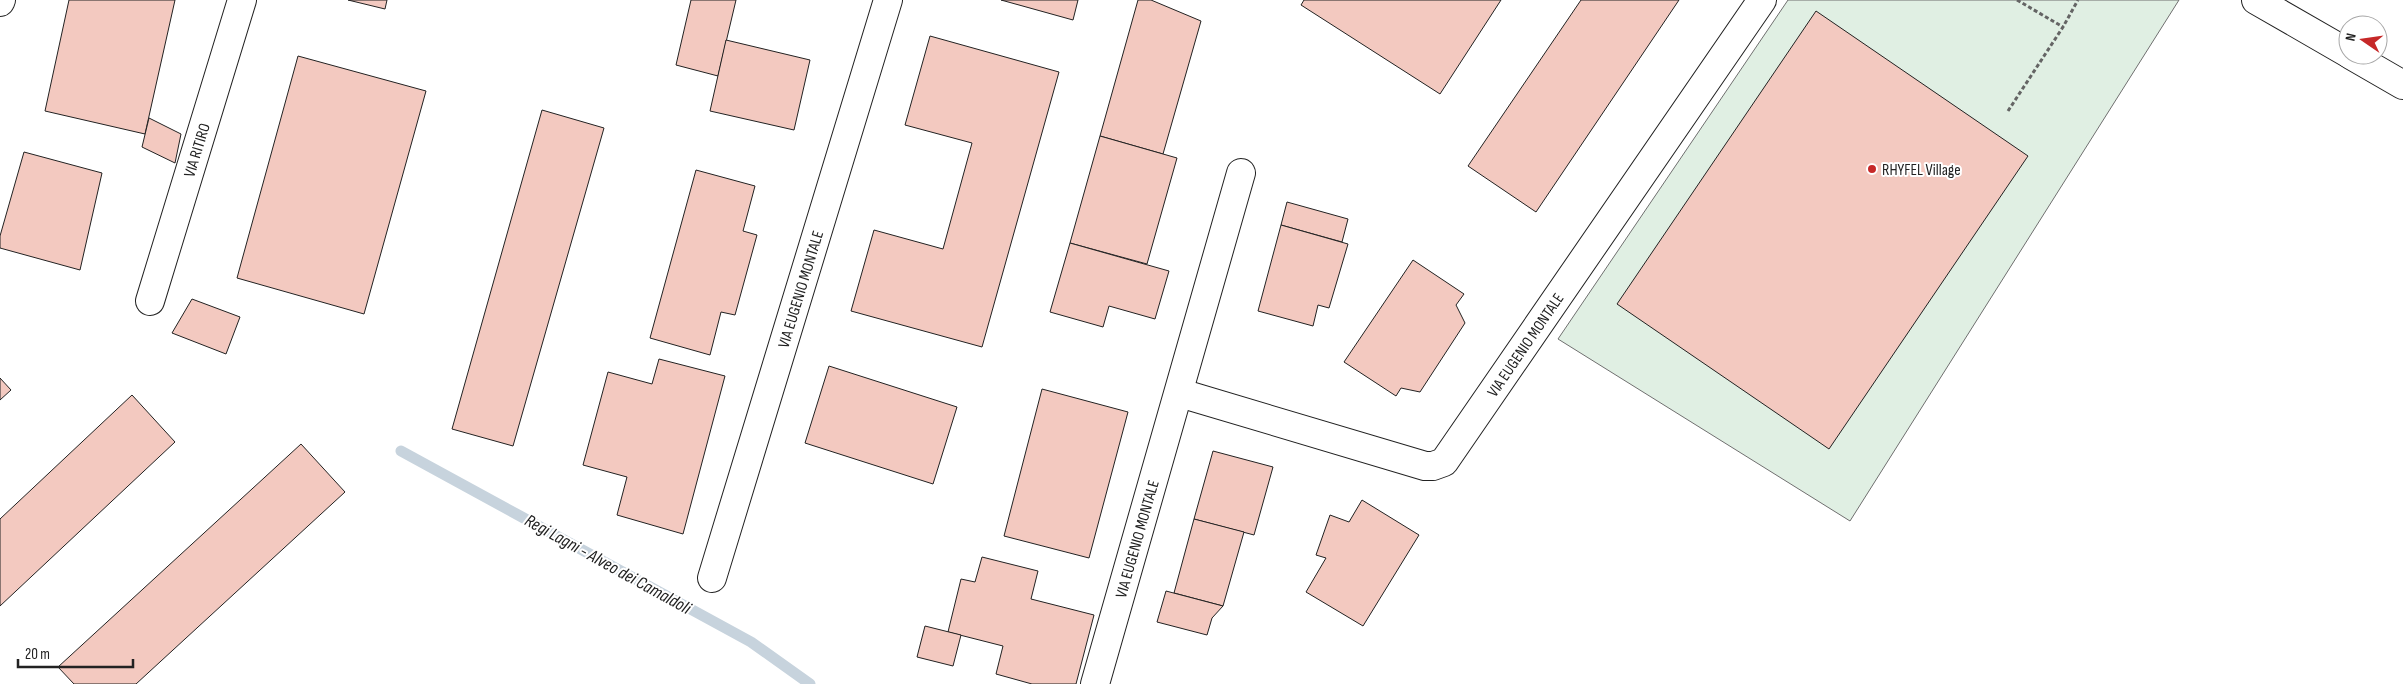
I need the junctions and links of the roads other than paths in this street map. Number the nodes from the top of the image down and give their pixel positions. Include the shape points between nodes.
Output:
1 (242, 0) edge
2 (888, 0) edge
3 (1762, 0) edge
4 (2256, 0) edge
5 (2338, 48) edge
6 (2368, 65) edge
7 (2403, 85) edge
8 (1241, 173) dead end
9 (150, 301) dead end
10 (1180, 393) junction
11 (712, 578) dead end
12 (1095, 684) edge

1 - 9 street, VIA RITIRO
2 - 11 street, VIA EUGENIO MONTALE
3 - 10 street, VIA EUGENIO MONTALE via 1444,462 1425,466
4 - 5 street
6 - 7 street
8 - 10 street, VIA EUGENIO MONTALE
10 - 12 street, VIA EUGENIO MONTALE

